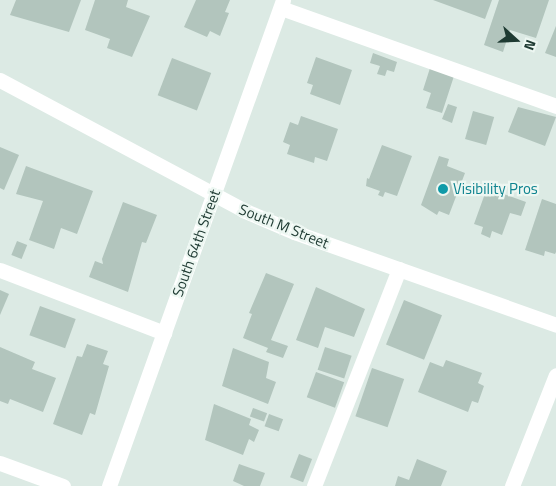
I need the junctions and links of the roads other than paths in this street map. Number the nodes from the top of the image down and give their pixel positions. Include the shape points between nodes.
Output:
1 (282, 4) edge
2 (0, 80) edge
3 (556, 106) edge
4 (214, 194) junction
5 (399, 269) junction
6 (0, 270) edge
7 (556, 325) edge
8 (164, 333) junction
9 (556, 375) edge
10 (0, 463) edge
11 (62, 486) edge
12 (109, 486) edge
13 (314, 486) edge
14 (512, 486) edge

1 - 3 street
1 - 4 street, South 64th Street
2 - 4 street, South M Street
4 - 5 street, South M Street via 294,232
4 - 8 street, South 64th Street
5 - 7 street, South M Street
5 - 13 street
6 - 8 street
8 - 12 street, South 64th Street
9 - 14 street
10 - 11 street

